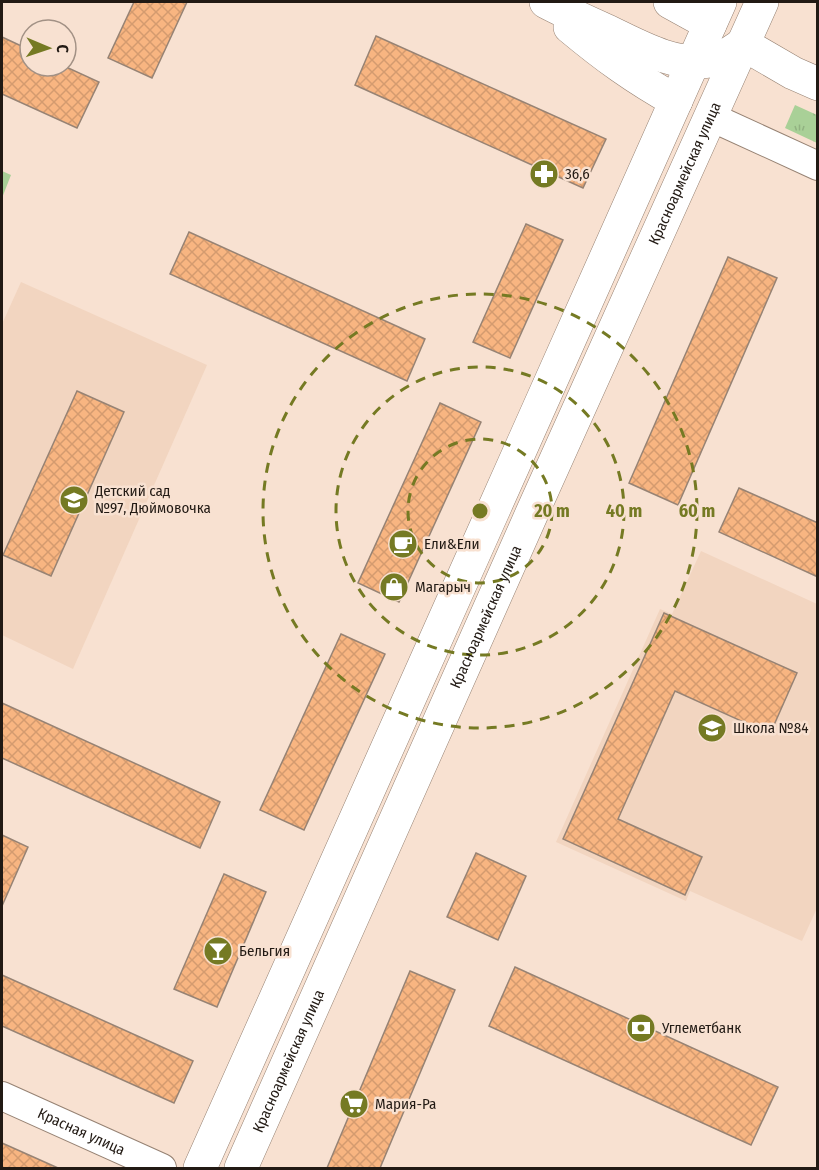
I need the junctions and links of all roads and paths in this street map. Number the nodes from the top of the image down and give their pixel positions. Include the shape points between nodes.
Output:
1 (538, 2) edge
2 (546, 2) edge
3 (670, 2) edge
4 (762, 2) edge
5 (715, 13) edge
6 (743, 44) junction
7 (693, 62) junction
8 (818, 84) edge
9 (676, 100) junction
10 (711, 117) junction
11 (818, 166) edge
12 (2, 1096) edge
13 (162, 1168) edge
14 (200, 1168) edge
15 (241, 1168) edge

1 - 9 main road via 615,64
2 - 7 main road via 648,51
3 - 5 main road
4 - 6 main road, Красноармейская улица
5 - 6 main road
5 - 7 main road
6 - 7 main road via 726,56
6 - 8 main road
6 - 10 main road, Красноармейская улица
7 - 9 main road
9 - 10 main road
9 - 14 main road
10 - 11 street
10 - 15 main road, Красноармейская улица
12 - 13 street, Красная улица

